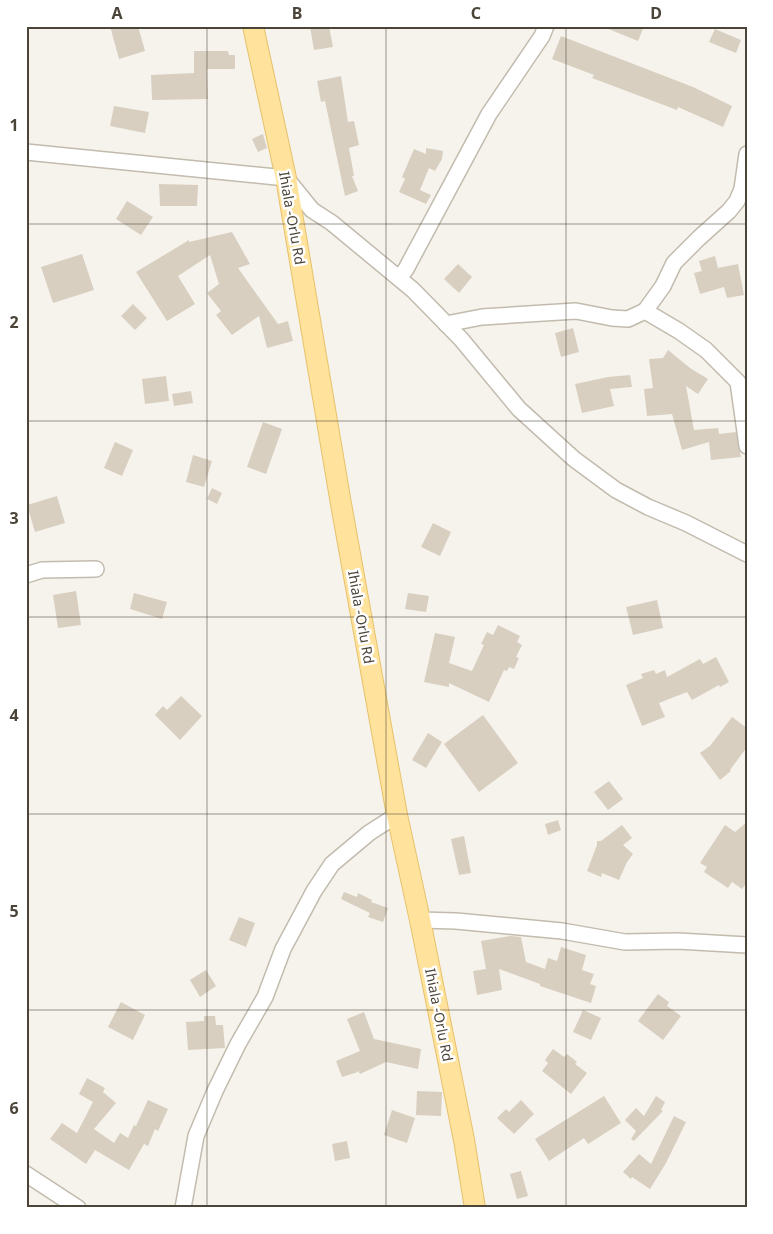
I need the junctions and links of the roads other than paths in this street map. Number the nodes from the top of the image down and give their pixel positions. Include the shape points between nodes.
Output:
1 (253, 26) edge
2 (546, 26) edge
3 (26, 152) edge
4 (747, 154) edge
5 (286, 178) junction
6 (399, 278) junction
7 (645, 311) junction
8 (446, 324) junction
9 (747, 446) edge
10 (747, 554) edge
11 (96, 569) dead end
12 (26, 575) edge
13 (397, 815) junction
14 (420, 920) junction
15 (747, 945) edge
16 (26, 1174) edge
17 (78, 1208) edge
18 (183, 1208) edge
19 (475, 1208) edge

1 - 5 main road, Ihiala -Orlu Rd
2 - 6 street via 488,114
3 - 5 street
4 - 7 street via 737,201 674,263 664,286
5 - 6 street via 312,210
5 - 13 main road, Ihiala -Orlu Rd
6 - 8 street
7 - 8 street via 628,318 576,311 482,317
7 - 9 street via 706,350 738,382
8 - 10 street via 520,409 574,459 616,490
11 - 12 street via 42,570
13 - 14 main road, Ihiala -Orlu Rd
13 - 18 street via 361,839 332,864 314,891 196,1136
14 - 15 street via 562,931 625,942
14 - 19 main road, Ihiala -Orlu Rd
16 - 17 street

